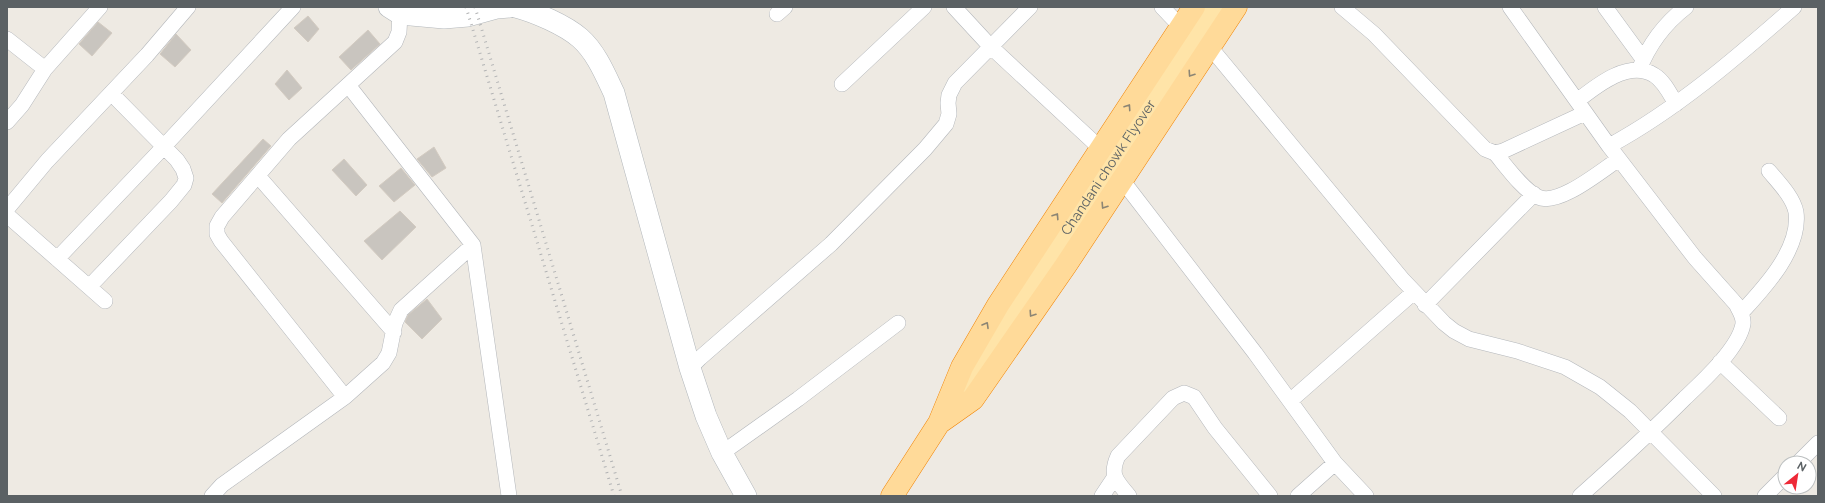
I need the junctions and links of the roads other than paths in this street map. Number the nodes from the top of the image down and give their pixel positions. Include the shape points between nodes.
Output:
1 (100, 7) edge
2 (188, 7) edge
3 (293, 7) edge
4 (510, 7) edge
5 (924, 7) edge
6 (954, 7) edge
7 (1030, 7) edge
8 (1162, 7) edge
9 (1194, 7) edge
10 (1214, 7) edge
11 (1236, 7) edge
12 (1342, 7) edge
13 (1510, 7) edge
14 (1605, 7) edge
15 (1686, 7) edge
16 (1794, 7) edge
17 (528, 9) edge
18 (395, 10) edge
19 (1181, 27) junction
20 (7, 39) edge
21 (990, 46) junction
22 (1210, 47) junction
23 (1641, 65) junction
24 (45, 69) junction
25 (842, 84) dead end
26 (348, 85) junction
27 (111, 93) junction
28 (1676, 104) junction
29 (1581, 107) junction
30 (7, 122) edge
31 (164, 146) junction
32 (1609, 146) junction
33 (1100, 148) junction
34 (1495, 153) junction
35 (1619, 159) junction
36 (1769, 171) dead end
37 (258, 176) junction
38 (1122, 180) junction
39 (1534, 194) junction
40 (7, 209) edge
41 (7, 215) edge
42 (472, 245) junction
43 (57, 259) junction
44 (89, 287) junction
45 (1414, 292) junction
46 (105, 301) dead end
47 (1426, 305) junction
48 (1741, 313) junction
49 (898, 323) dead end
50 (394, 332) junction
51 (1720, 362) junction
52 (690, 368) junction
53 (345, 397) junction
54 (1290, 401) junction
55 (1779, 418) dead end
56 (939, 423) junction
57 (1652, 432) junction
58 (1818, 443) edge
59 (722, 453) junction
60 (1806, 455) edge
61 (1335, 463) junction
62 (1114, 478) junction
63 (1777, 484) edge
64 (1709, 494) edge
65 (212, 496) edge
66 (509, 496) edge
67 (746, 496) edge
68 (892, 496) edge
69 (1102, 496) edge
70 (1129, 496) edge
71 (1270, 496) edge
72 (1298, 496) edge
73 (1366, 496) edge
74 (1580, 496) edge
75 (1764, 496) edge

1 - 24 street
2 - 27 street
3 - 31 street
4 - 18 main road via 444,18
5 - 25 street
6 - 21 street
7 - 21 street
8 - 19 street
9 - 19 highway
10 - 56 main road, Chandani chowk Flyover
11 - 22 highway
12 - 34 street via 1374,34 1470,136 1485,149
13 - 29 street
14 - 23 street
15 - 23 street via 1661,30
16 - 28 street
17 - 52 main road via 580,38 599,62 614,93
18 - 26 street via 399,32 395,42
33 -> 19 highway
20 - 24 street
21 - 33 street
21 - 52 street via 955,83 949,95 946,124 925,149 831,244
22 -> 38 highway
22 - 45 street
23 - 28 street via 1665,86
23 - 29 street via 1590,90
24 - 30 street via 22,105
26 - 37 street via 289,139
26 - 42 street
27 - 31 street
27 - 40 street via 47,161
28 - 32 street via 1640,129
29 - 32 street
29 - 34 street via 1503,151
31 - 43 street
31 - 44 street via 183,169 186,178 184,185
32 - 35 street
56 -> 33 highway via 962,367 986,324
34 - 39 street via 1514,176
35 - 39 street via 1561,196 1539,198
35 - 48 street
36 - 48 street via 1790,198 1796,211 1794,236 1775,273
37 - 50 street
37 - 53 street via 222,217 217,226 217,234
38 - 54 street
38 -> 56 highway via 973,399
39 - 47 street
41 - 43 street
42 - 50 street via 401,310
42 - 66 street
43 - 44 street
44 - 46 street
45 - 47 street
45 - 54 street
47 - 57 street via 1454,331 1469,339 1538,357 1582,376 1612,396
48 - 51 street via 1743,322 1740,332
49 - 59 street
50 - 53 street via 389,353 383,363
51 - 55 street
51 - 57 street
52 - 59 main road
53 - 65 street via 222,485
54 - 61 street
56 - 68 highway
57 - 64 street
57 - 74 street
58 - 60 street
59 - 67 main road
61 - 72 street
61 - 73 street
62 - 69 street
62 - 70 street
62 - 71 street via 1113,466 1118,456 1173,398 1184,393 1194,397 1215,428
63 - 75 street

